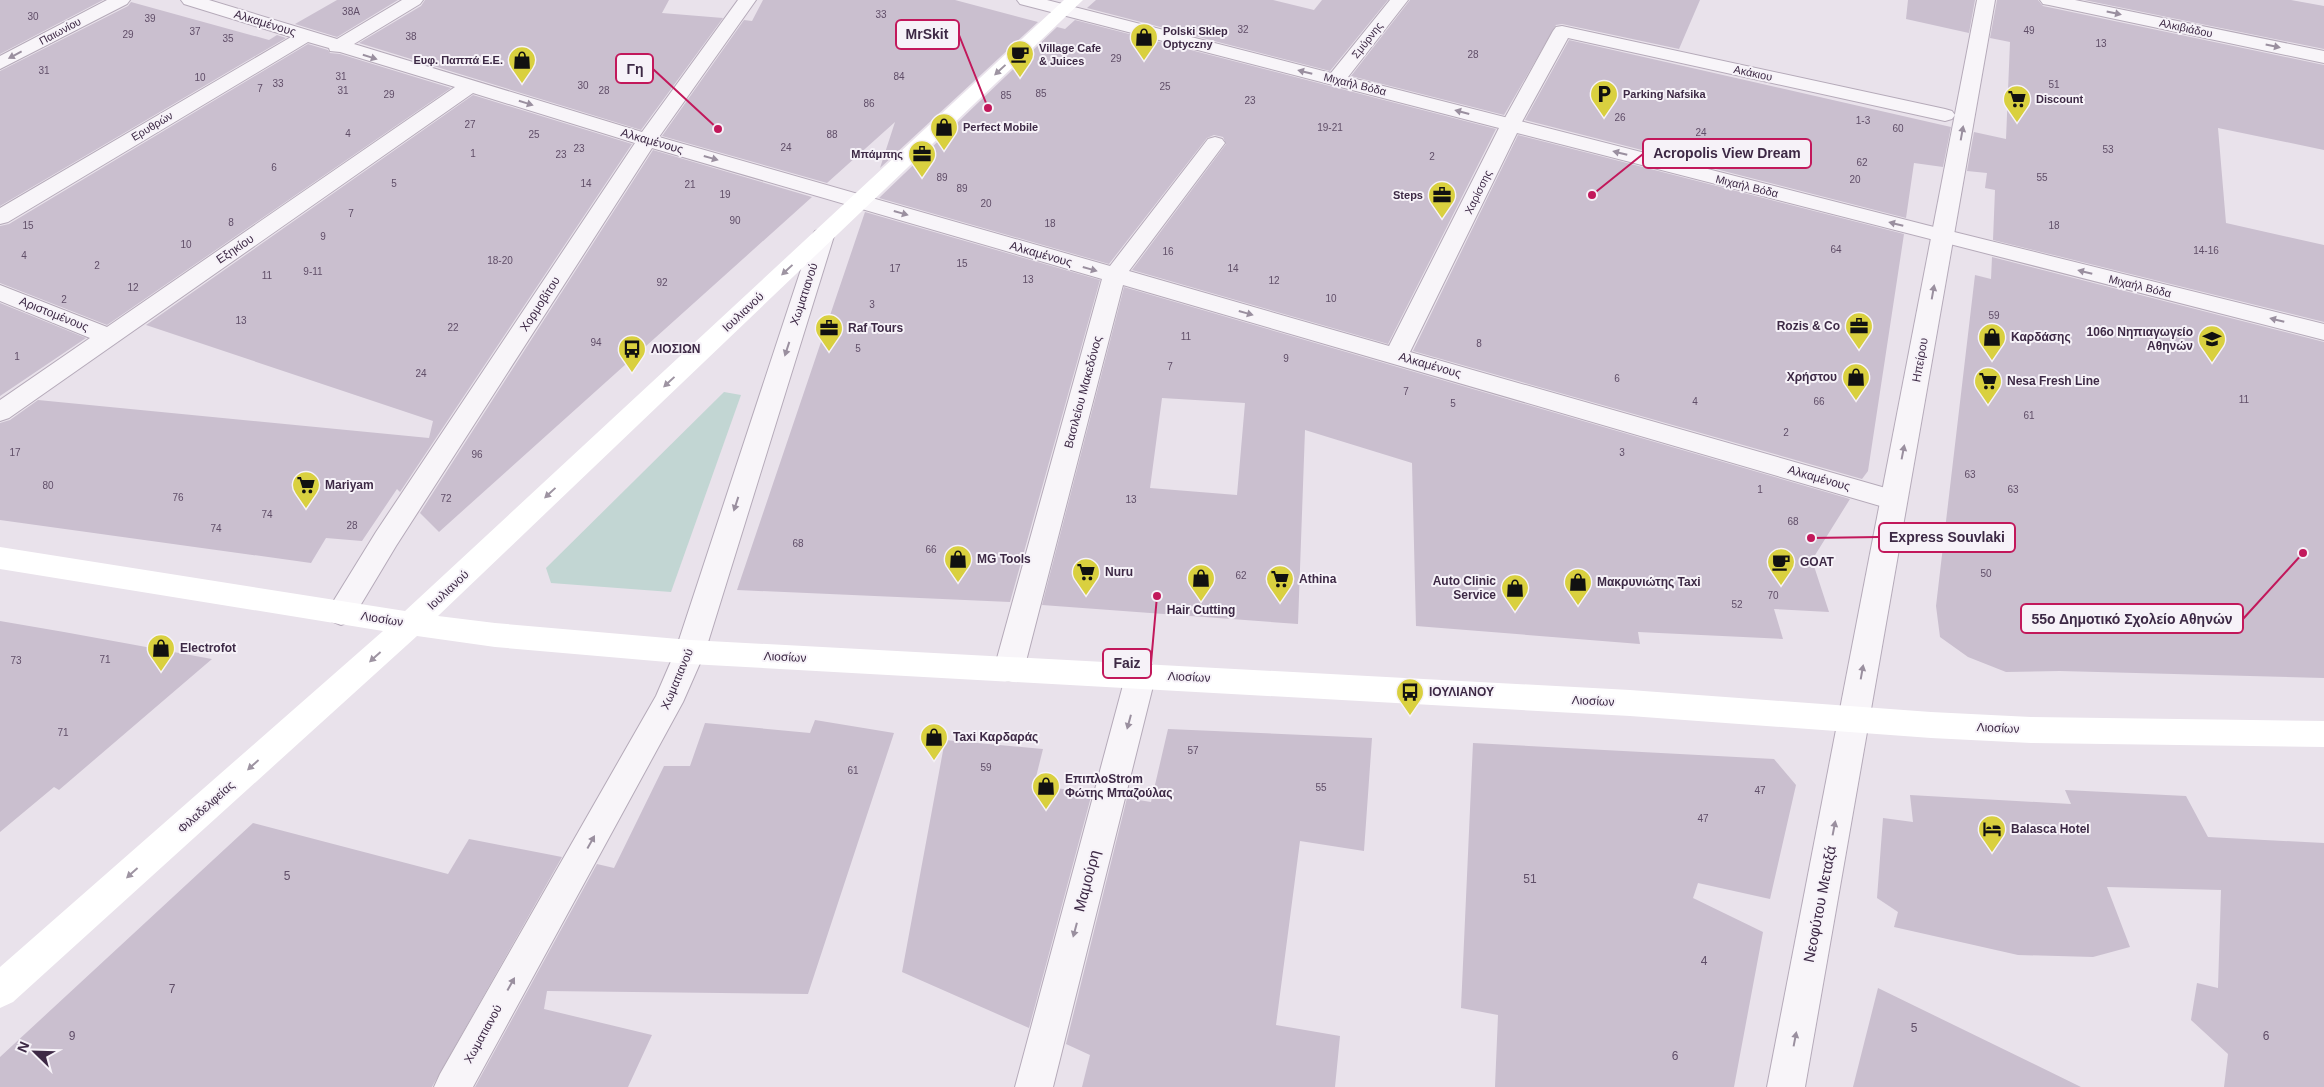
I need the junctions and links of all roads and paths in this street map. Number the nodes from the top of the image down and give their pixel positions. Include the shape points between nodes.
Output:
1 (121, 0) edge
2 (190, 0) edge
3 (414, 0) edge
4 (747, 0) edge
5 (1026, 0) edge
6 (1399, 0) edge
7 (1986, 0) edge
8 (2049, 0) edge
9 (1068, 5) edge
10 (1562, 31) joint
11 (305, 36) junction
12 (337, 47) junction
13 (2324, 57) edge
14 (0, 63) edge
15 (1336, 79) junction
16 (470, 86) junction
17 (1944, 115) dead end
18 (1511, 125) junction
19 (647, 140) junction
20 (1215, 143) dead end
21 (861, 201) junction
22 (0, 217) edge
23 (823, 236) junction
24 (1943, 236) junction
25 (1114, 276) junction
26 (0, 292) edge
27 (2324, 332) edge
28 (108, 336) junction
29 (1396, 355) junction
30 (0, 412) edge
31 (1894, 500) junction
32 (0, 558) edge
33 (341, 613) junction
34 (411, 624) junction
35 (690, 652) junction
36 (1009, 669) junction
37 (1141, 674) junction
38 (1853, 720) junction
39 (2324, 734) edge
40 (0, 990) edge
41 (453, 1087) edge
42 (1034, 1087) edge
43 (1786, 1087) edge

1 -> 14 street, Παιωνίου
2 - 11 street, Αλκαμένους
3 - 12 street
4 - 19 street, Χορμοβίτου
5 - 9 street, Μιχαήλ Βόδα
6 - 15 street, Σμύρνης
24 -> 7 street, Ηπείρου
8 -> 13 street, Αλκιβιάδου
15 -> 9 street, Μιχαήλ Βόδα
9 -> 21 main road, Ιουλιανού
10 - 17 street, Ακάκιου
10 - 18 street, Χαρίσσης
11 - 12 street, Αλκαμένους
11 - 22 street, Ερυθρών
12 -> 16 street, Αλκαμένους
18 -> 15 street, Μιχαήλ Βόδα
16 -> 19 street, Αλκαμένους
16 - 28 street, Εξηκίου
24 -> 18 street, Μιχαήλ Βόδα
18 - 29 street, Χαρίσσης
19 -> 21 street, Αλκαμένους
19 - 33 street, Χορμοβίτου
20 - 25 street, Βασιλείου Μακεδόνος
21 - 23 main road, Ιουλιανού
21 -> 25 street, Αλκαμένους
23 -> 34 main road, Ιουλιανού
23 -> 35 street, Χωματιανού
27 -> 24 street, Μιχαήλ Βόδα
31 -> 24 street, Ηπείρου
25 -> 29 street, Αλκαμένους
25 - 36 street, Βασιλείου Μακεδόνος
26 - 28 street, Αριστομένους
28 - 30 street, Εξηκίου
29 - 31 street, Αλκαμένους
38 -> 31 street, Ηπείρου
32 - 33 main road, Λιοσίων
33 - 34 main road, Λιοσίων
34 - 35 main road, Λιοσίων via 495,635
34 -> 40 main road, Φιλαδελφείας
35 - 36 main road, Λιοσίων
41 -> 35 street, Χωματιανού via 655,729
36 - 37 main road, Λιοσίων
37 - 38 main road, Λιοσίων via 1630,703
37 -> 42 street, Μαμούρη
38 - 39 main road, Λιοσίων via 2031,730
43 -> 38 street, Νεοφύτου Μεταξά

